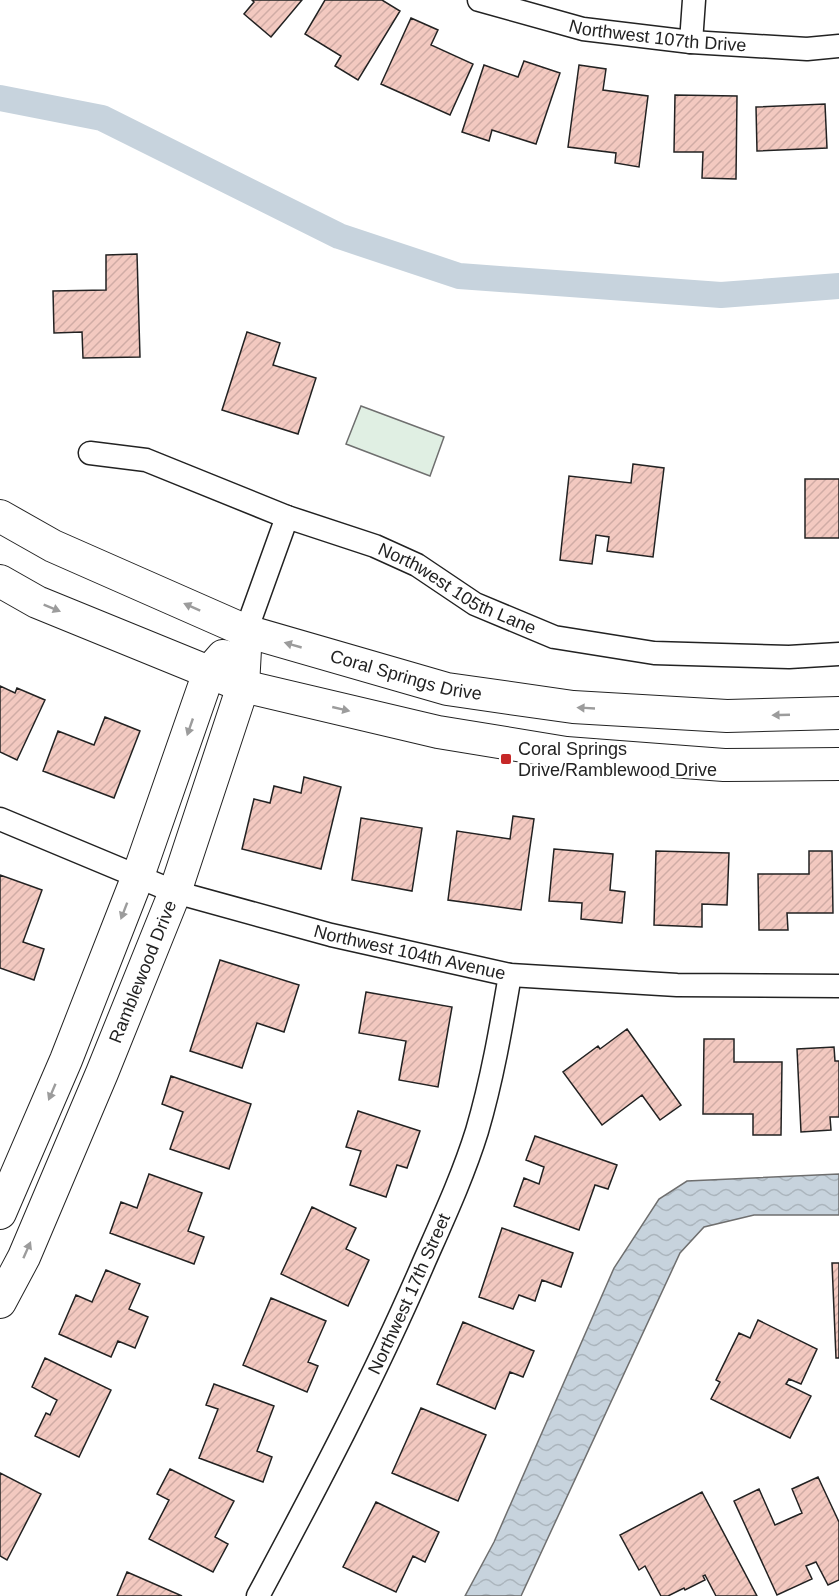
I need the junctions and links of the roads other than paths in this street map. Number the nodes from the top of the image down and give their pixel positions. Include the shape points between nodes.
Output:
1 (479, 0) edge
2 (694, 0) edge
3 (691, 42) junction
4 (839, 46) edge
5 (90, 453) dead end
6 (0, 516) edge
7 (287, 518) junction
8 (0, 581) edge
9 (246, 631) junction
10 (839, 654) edge
11 (209, 672) junction
12 (243, 686) junction
13 (839, 713) edge
14 (839, 764) edge
15 (0, 819) edge
16 (138, 876) junction
17 (175, 891) junction
18 (510, 975) junction
19 (839, 986) edge
20 (0, 1213) edge
21 (0, 1302) edge
22 (258, 1596) edge

1 - 3 street, Northwest 107th Drive via 583,29
2 - 3 street
3 - 4 street, Northwest 107th Drive via 807,49
5 - 7 street, Northwest 105th Lane via 146,460
9 -> 6 main road, Coral Springs Drive via 53,546
7 - 9 street, Ramblewood Drive
7 - 10 street, Northwest 105th Lane via 375,546 417,565 475,604 554,637 654,653 783,657
8 -> 11 main road via 38,602
9 - 11 main road, Ramblewood Drive
9 - 12 main road, Ramblewood Drive
13 -> 9 main road, Coral Springs Drive via 727,716 573,707 447,689
11 - 12 main road
11 -> 16 main road, Ramblewood Drive
12 -> 14 main road via 438,732 566,753 724,765
12 - 17 main road, Ramblewood Drive
15 - 16 street, Northwest 104th Avenue
16 - 17 street, Northwest 104th Avenue
16 -> 20 main road, Ramblewood Drive via 66,1060
17 - 18 street, Northwest 104th Avenue via 331,935
21 -> 17 main road, Ramblewood Drive via 24,1257 93,1095
18 - 19 street, Northwest 104th Avenue via 677,985
18 - 22 street, Northwest 17th Street via 495,1061 476,1132 446,1213 346,1432

